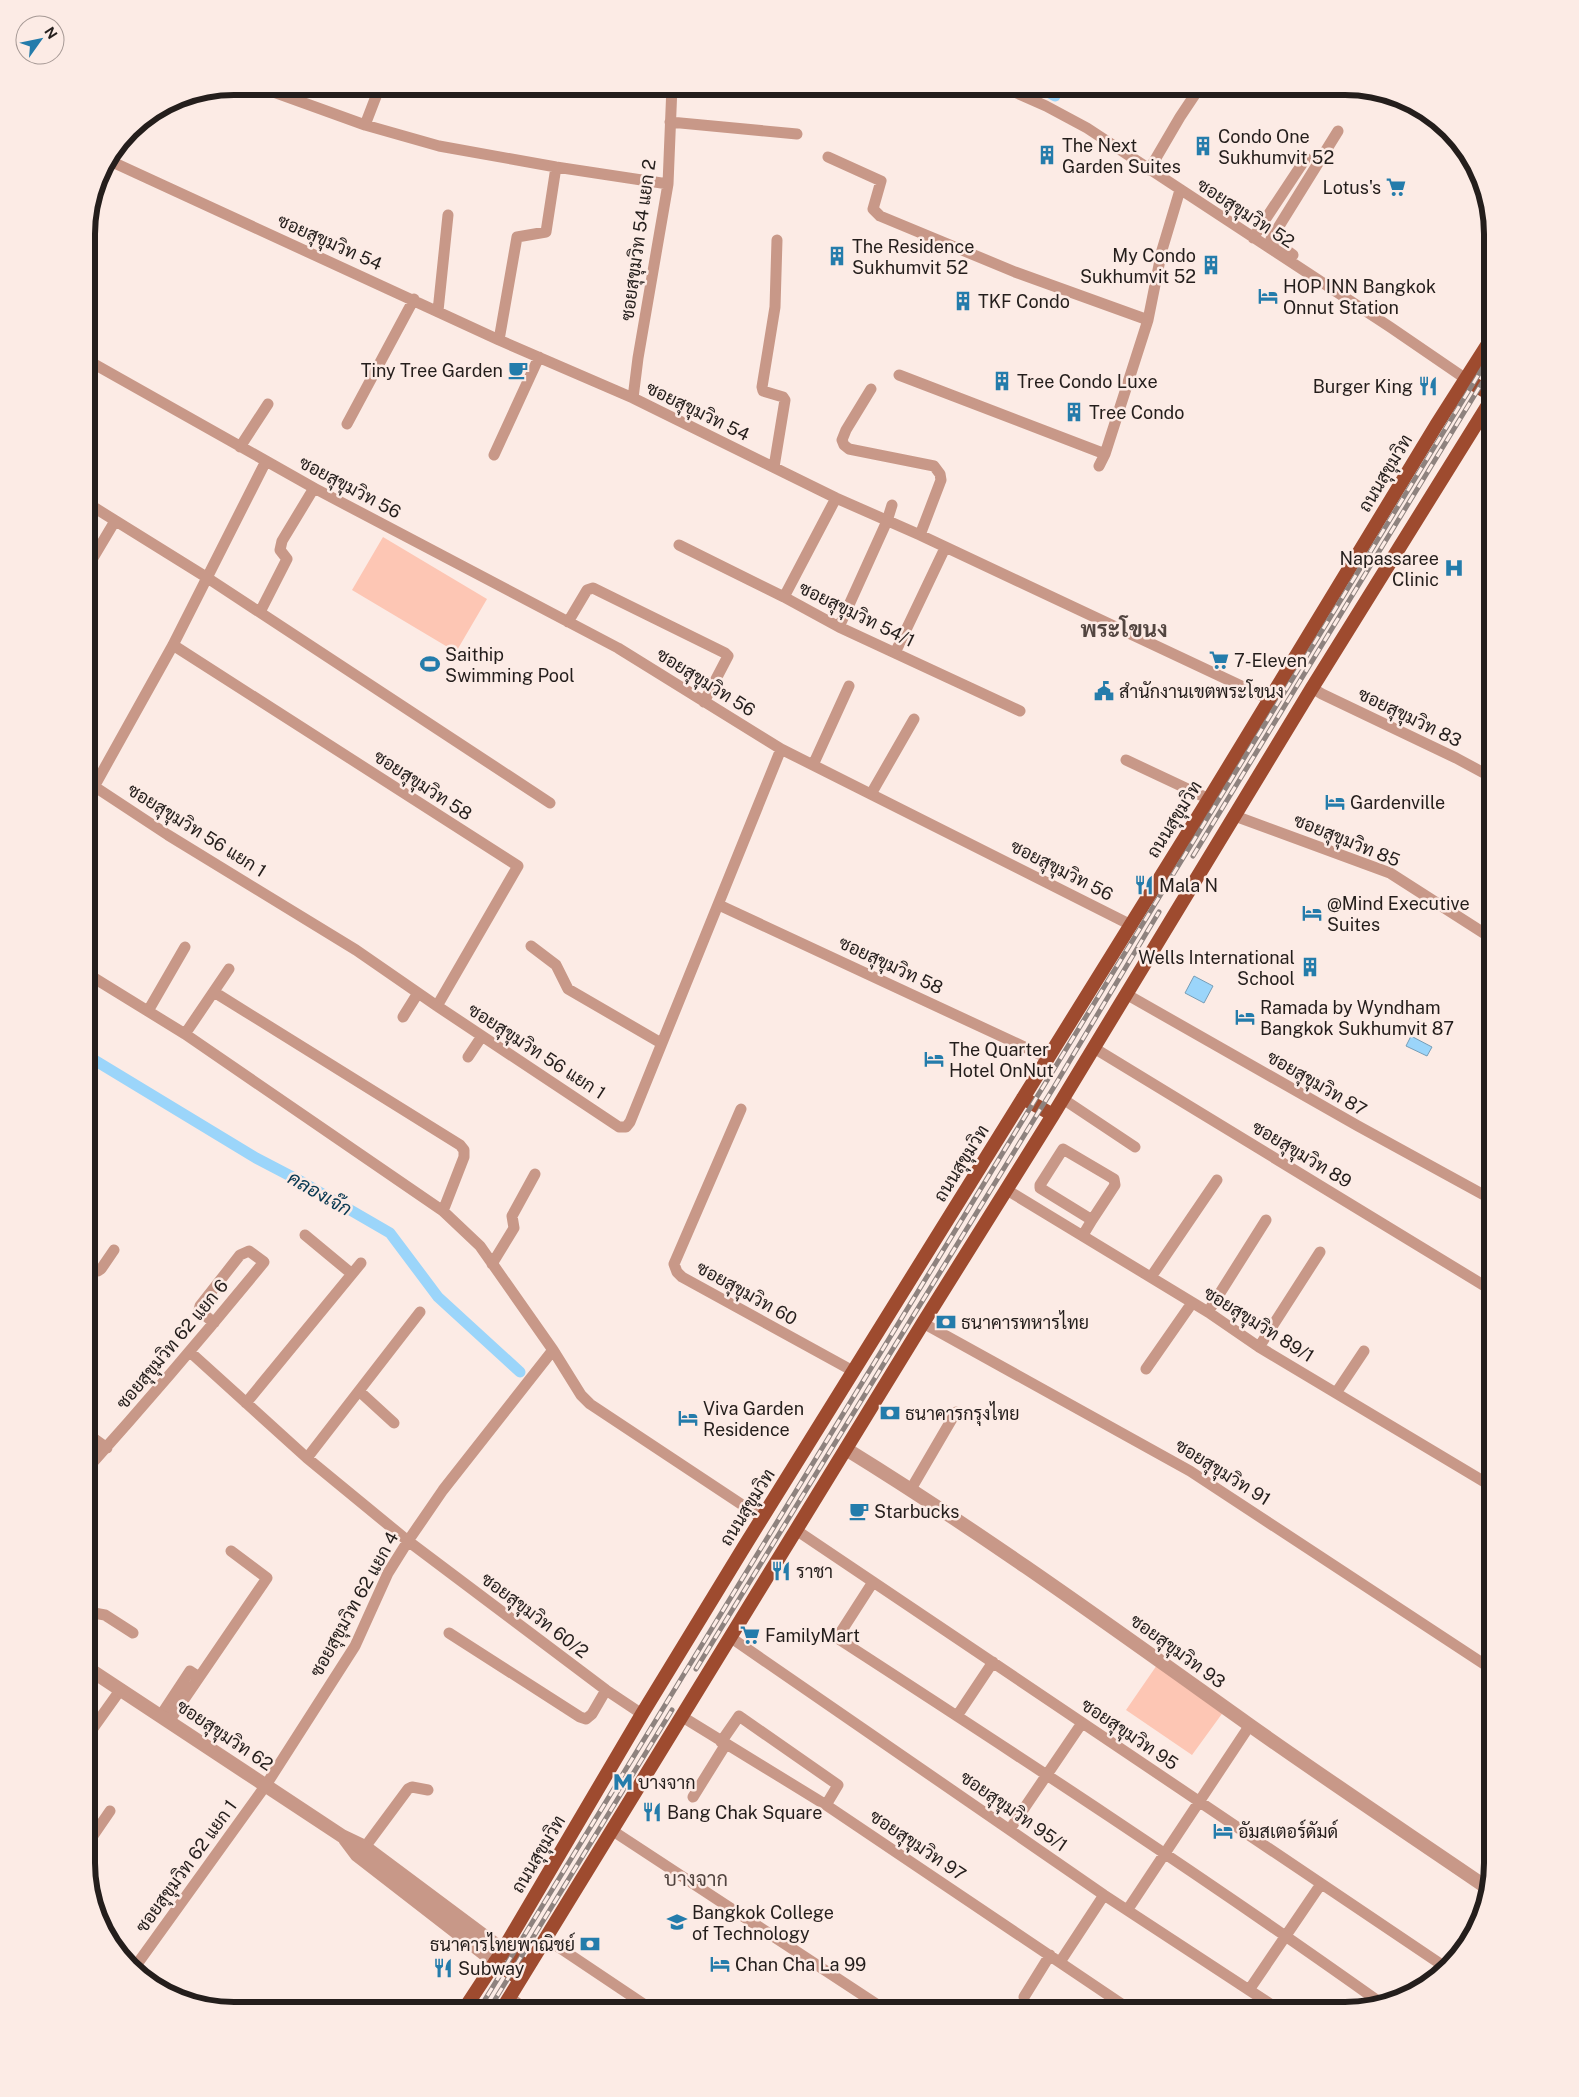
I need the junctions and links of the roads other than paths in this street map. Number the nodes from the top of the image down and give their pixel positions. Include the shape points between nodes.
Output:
1 (281, 95) edge
2 (377, 95) edge
3 (672, 95) edge
4 (1021, 95) edge
5 (1194, 95) edge
6 (670, 122) junction
7 (366, 125) junction
8 (1338, 132) dead end
9 (797, 134) dead end
10 (828, 157) dead end
11 (1306, 158) dead end
12 (114, 164) edge
13 (556, 167) junction
14 (1149, 170) junction
15 (668, 184) junction
16 (1180, 190) junction
17 (448, 215) dead end
18 (1253, 238) junction
19 (777, 240) dead end
20 (1293, 255) dead end
21 (414, 300) junction
22 (438, 311) junction
23 (1148, 320) junction
24 (499, 340) junction
25 (1484, 351) edge
26 (539, 357) junction
27 (95, 365) edge
28 (899, 374) dead end
29 (1466, 380) junction
30 (872, 389) dead end
31 (1484, 391) edge
32 (633, 398) junction
33 (268, 404) dead end
34 (1484, 411) edge
35 (347, 424) dead end
36 (240, 447) junction
37 (1105, 454) junction
38 (494, 455) dead end
39 (266, 461) junction
40 (1099, 466) dead end
41 (774, 467) junction
42 (314, 488) junction
43 (836, 498) junction
44 (892, 505) dead end
45 (95, 509) edge
46 (115, 521) junction
47 (887, 521) junction
48 (920, 535) junction
49 (679, 545) dead end
50 (945, 548) junction
51 (95, 553) edge
52 (206, 577) junction
53 (784, 597) junction
54 (260, 612) junction
55 (568, 622) junction
56 (840, 627) junction
57 (173, 645) junction
58 (895, 653) junction
59 (849, 686) dead end
60 (1312, 688) junction
61 (1269, 699) junction
62 (704, 702) junction
63 (1020, 711) dead end
64 (914, 718) dead end
65 (781, 749) junction
66 (1126, 760) dead end
67 (813, 765) junction
68 (1484, 773) edge
69 (95, 776) edge
70 (95, 786) edge
71 (871, 794) junction
72 (1209, 799) junction
73 (550, 803) dead end
74 (1235, 816) junction
75 (719, 904) junction
76 (1131, 924) junction
77 (1484, 933) edge
78 (531, 946) dead end
79 (185, 948) dead end
80 (229, 969) dead end
81 (95, 979) edge
82 (214, 992) junction
83 (418, 993) junction
84 (1126, 994) junction
85 (437, 1006) junction
86 (148, 1011) junction
87 (403, 1017) dead end
88 (185, 1034) junction
89 (482, 1036) junction
90 (661, 1043) junction
91 (1094, 1048) junction
92 (468, 1057) dead end
93 (1048, 1058) junction
94 (1023, 1098) junction
95 (1062, 1099) junction
96 (742, 1109) dead end
97 (1053, 1115) junction
98 (1135, 1147) dead end
99 (536, 1174) dead end
100 (1217, 1180) dead end
101 (1007, 1190) junction
102 (1484, 1195) edge
103 (443, 1211) junction
104 (1092, 1220) junction
105 (1266, 1220) dead end
106 (305, 1235) dead end
107 (1082, 1235) junction
108 (114, 1250) dead end
109 (1320, 1252) dead end
110 (361, 1263) dead end
111 (492, 1264) junction
112 (95, 1269) edge
113 (352, 1274) junction
114 (1151, 1277) junction
115 (1484, 1286) edge
116 (1192, 1303) junction
117 (420, 1312) dead end
118 (1208, 1312) junction
119 (923, 1322) junction
120 (214, 1323) junction
121 (1259, 1347) junction
122 (553, 1350) junction
123 (1364, 1351) dead end
124 (190, 1352) junction
125 (1146, 1369) dead end
126 (853, 1371) junction
127 (359, 1391) junction
128 (1336, 1393) junction
129 (246, 1403) junction
130 (956, 1412) dead end
131 (394, 1423) dead end
132 (95, 1440) edge
133 (107, 1448) junction
134 (846, 1449) junction
135 (307, 1458) junction
136 (95, 1461) edge
137 (1484, 1482) edge
138 (911, 1489) junction
139 (762, 1518) junction
140 (796, 1530) junction
141 (408, 1541) junction
142 (231, 1551) dead end
143 (873, 1582) junction
144 (95, 1613) edge
145 (133, 1633) dead end
146 (450, 1633) dead end
147 (730, 1637) junction
148 (993, 1662) junction
149 (1484, 1664) edge
150 (95, 1673) edge
151 (121, 1689) junction
152 (606, 1690) junction
153 (642, 1714) junction
154 (681, 1716) junction
155 (957, 1716) junction
156 (166, 1718) junction
157 (1082, 1723) junction
158 (95, 1725) edge
159 (1250, 1725) junction
160 (723, 1743) junction
161 (1045, 1775) junction
162 (266, 1785) junction
163 (428, 1790) dead end
164 (693, 1797) dead end
165 (1200, 1802) junction
166 (826, 1804) junction
167 (110, 1811) dead end
168 (1010, 1829) junction
169 (613, 1831) junction
170 (95, 1833) edge
171 (342, 1836) junction
172 (365, 1847) junction
173 (1164, 1853) junction
174 (1321, 1884) junction
175 (1482, 1884) edge
176 (1104, 1894) junction
177 (1128, 1909) junction
178 (1285, 1934) junction
179 (545, 1938) junction
180 (503, 1950) junction
181 (1050, 1955) junction
182 (495, 1962) junction
183 (1060, 1962) junction
184 (138, 1964) edge
185 (1441, 1964) edge
186 (527, 1967) junction
187 (520, 1979) junction
188 (1249, 1990) junction
189 (509, 1997) junction
190 (1024, 1997) dead end
191 (1374, 1998) edge
192 (469, 2002) edge
193 (506, 2002) edge
194 (516, 2002) edge
195 (641, 2002) edge
196 (873, 2002) edge
197 (1111, 2002) edge
198 (1267, 2002) edge

1 - 7 street
2 - 7 street
3 - 6 street, ซอยสุขุมวิท 54 แยก 2
4 - 14 street, ซอยสุขุมวิท 52 via 1078,124
5 - 14 street
6 - 9 street
6 - 15 street, ซอยสุขุมวิท 54 แยก 2
7 - 13 street via 439,146
8 - 20 street via 1271,239
10 - 23 street via 881,182 873,209 880,216 1015,272
11 - 18 street
12 - 21 street, ซอยสุขุมวิท 54
13 - 15 street
13 - 24 street via 547,230 544,234 516,237
14 - 16 street, ซอยสุขุมวิท 52
15 - 32 street, ซอยสุขุมวิท 54 แยก 2
16 - 18 street, ซอยสุขุมวิท 52
16 - 23 street via 1162,250
17 - 22 street
18 - 29 street, ซอยสุขุมวิท 52
19 - 41 street via 775,307 762,386 763,391 785,400
21 - 22 street, ซอยสุขุมวิท 54
21 - 35 street
22 - 24 street, ซอยสุขุมวิท 54
23 - 37 street
24 - 26 street, ซอยสุขุมวิท 54
25 - 29 main road, ถนนสุขุมวิท
26 - 32 street, ซอยสุขุมวิท 54
26 - 38 street
27 - 36 street, ซอยสุขุมวิท 56
28 - 37 street
29 - 31 main road
29 - 61 main road, ถนนสุขุมวิท
30 - 48 street via 842,440 849,449 934,466 941,480
32 - 41 street, ซอยสุขุมวิท 54
33 - 36 street
34 - 60 main road
36 - 39 street, ซอยสุขุมวิท 56
37 - 40 street
39 - 42 street, ซอยสุขุมวิท 56
39 - 52 street
41 - 43 street, ซอยสุขุมวิท 54
42 - 54 street via 282,541 280,550 287,559
42 - 55 street, ซอยสุขุมวิท 56
43 - 47 street, ซอยสุขุมวิท 54
43 - 53 street
44 - 47 street
45 - 46 street
46 - 51 street
46 - 52 street
47 - 48 street, ซอยสุขุมวิท 54
47 - 56 street
48 - 50 street, ซอยสุขุมวิท 54
49 - 53 street, ซอยสุขุมวิท 54/1
50 - 58 street
50 - 61 street, ซอยสุขุมวิท 54
52 - 54 street
52 - 57 street
53 - 56 street, ซอยสุขุมวิท 54/1
54 - 73 street
55 - 62 street, ซอยสุขุมวิท 56 via 618,648
55 - 62 street via 587,590 593,588 725,653 728,656
56 - 58 street, ซอยสุขุมวิท 54/1
57 - 69 street
57 - 85 street, ซอยสุขุมวิท 58 via 518,866
58 - 63 street, ซอยสุขุมวิท 54/1
59 - 67 street
60 - 68 street, ซอยสุขุมวิท 83
60 - 74 main road
61 - 72 main road, ถนนสุขุมวิท
62 - 65 street, ซอยสุขุมวิท 56
64 - 71 street
65 - 67 street, ซอยสุขุมวิท 56
65 - 75 street, ซอยสุขุมวิท 56 แยก 1
66 - 72 street
67 - 71 street, ซอยสุขุมวิท 56
70 - 83 street, ซอยสุขุมวิท 56 แยก 1 via 168,835 356,950
71 - 76 street, ซอยสุขุมวิท 56
72 - 76 main road, ถนนสุขุมวิท
74 - 77 street, ซอยสุขุมวิท 85 via 1390,873
74 - 84 main road
75 - 90 street, ซอยสุขุมวิท 56 แยก 1
75 - 93 street, ซอยสุขุมวิท 58
76 - 93 main road, ถนนสุขุมวิท
78 - 90 street via 556,965 568,989
79 - 86 street
80 - 82 street
81 - 86 street
82 - 88 street
82 - 103 street via 460,1145 464,1157
83 - 85 street, ซอยสุขุมวิท 56 แยก 1
83 - 87 street
84 - 91 main road
84 - 102 street, ซอยสุขุมวิท 87
85 - 89 street, ซอยสุขุมวิท 56 แยก 1
86 - 88 street
88 - 103 street
89 - 90 street, ซอยสุขุมวิท 56 แยก 1 via 620,1127 630,1122
89 - 92 street
91 - 95 main road
91 - 115 street, ซอยสุขุมวิท 89
93 - 94 main road, ถนนสุขุมวิท
94 - 97 main road
94 - 126 main road, ถนนสุขุมวิท
95 - 97 main road
95 - 98 street
96 - 126 street, ซอยสุขุมวิท 60 via 674,1264 677,1272
97 - 101 main road
99 - 111 street via 512,1216 514,1228
100 - 114 street
101 - 107 street, ซอยสุขุมวิท 89/1
101 - 119 main road
103 - 111 street via 474,1240
104 - 104 street via 1114,1185 1114,1178 1063,1149 1040,1188
104 - 107 street
105 - 118 street
106 - 113 street
107 - 114 street, ซอยสุขุมวิท 89/1
108 - 112 street via 101,1269
109 - 121 street
110 - 113 street
111 - 122 street
113 - 129 street
114 - 116 street, ซอยสุขุมวิท 89/1
116 - 118 street, ซอยสุขุมวิท 89/1
116 - 125 street
117 - 127 street
118 - 121 street, ซอยสุขุมวิท 89/1
119 - 134 main road
119 - 149 street, ซอยสุขุมวิท 91 via 1190,1470
120 - 120 street, ซอยสุขุมวิท 62 แยก 6 via 264,1262 249,1251 240,1255 200,1306 199,1310
120 - 124 street, ซอยสุขุมวิท 62 แยก 6
121 - 128 street, ซอยสุขุมวิท 89/1
122 - 139 street via 590,1404
122 - 141 street, ซอยสุขุมวิท 62 แยก 4 via 443,1490
123 - 128 street
124 - 129 street, ซอยสุขุมวิท 60/2
124 - 133 street, ซอยสุขุมวิท 62 แยก 6
126 - 139 main road, ถนนสุขุมวิท
127 - 131 street
127 - 135 street
128 - 137 street, ซอยสุขุมวิท 89/1
129 - 135 street, ซอยสุขุมวิท 60/2
130 - 138 street
132 - 133 street
133 - 136 street, ซอยสุขุมวิท 62 แยก 6
134 - 138 street, ซอยสุขุมวิท 93
134 - 140 main road
135 - 141 street, ซอยสุขุมวิท 60/2
138 - 159 street, ซอยสุขุมวิท 93 via 1041,1576
139 - 153 main road, ถนนสุขุมวิท
140 - 143 street, ซอยสุขุมวิท 95
140 - 147 main road
141 - 152 street, ซอยสุขุมวิท 60/2
141 - 162 street, ซอยสุขุมวิท 62 แยก 4 via 388,1573 355,1646
142 - 156 street via 267,1578 200,1677
143 - 148 street, ซอยสุขุมวิท 95
143 - 155 street via 837,1638
144 - 145 street via 105,1615
146 - 152 street via 580,1717 586,1719 592,1714
147 - 154 main road
147 - 168 street, ซอยสุขุมวิท 95/1
148 - 155 street
148 - 157 street, ซอยสุขุมวิท 95
150 - 151 street, ซอยสุขุมวิท 62
151 - 156 street, ซอยสุขุมวิท 62
151 - 158 street
152 - 153 street, ซอยสุขุมวิท 60/2
153 - 180 main road, ถนนสุขุมวิท
154 - 160 street, ซอยสุขุมวิท 97
154 - 169 main road
155 - 161 street
156 - 162 street, ซอยสุขุมวิท 62
157 - 161 street
157 - 165 street, ซอยสุขุมวิท 95
159 - 165 street
159 - 175 street, ซอยสุขุมวิท 93
160 - 164 street
160 - 166 street, ซอยสุขุมวิท 97
160 - 166 street via 739,1716 838,1785
161 - 168 street
161 - 173 street
162 - 171 street, ซอยสุขุมวิท 62
162 - 184 street, ซอยสุขุมวิท 62 แยก 1
163 - 172 street via 408,1789
165 - 173 street
165 - 174 street, ซอยสุขุมวิท 95
166 - 181 street, ซอยสุขุมวิท 97
167 - 170 street
168 - 176 street, ซอยสุขุมวิท 95/1
169 - 179 main road
169 - 196 street
171 - 172 street, ซอยสุขุมวิท 62
171 - 182 street, ซอยสุขุมวิท 62 via 358,1855
172 - 180 street, ซอยสุขุมวิท 62
173 - 177 street
173 - 178 street
174 - 178 street
174 - 185 street, ซอยสุขุมวิท 95
176 - 177 street, ซอยสุขุมวิท 95/1
176 - 183 street
177 - 188 street, ซอยสุขุมวิท 95/1
178 - 188 street
178 - 191 street
179 - 186 main road
179 - 195 street
180 - 182 main road, ถนนสุขุมวิท
180 - 186 main road
181 - 183 street, ซอยสุขุมวิท 97
181 - 190 street
182 - 187 main road
182 - 192 main road, ถนนสุขุมวิท
183 - 197 street, ซอยสุขุมวิท 97
186 - 187 main road
187 - 189 main road
188 - 198 street, ซอยสุขุมวิท 95/1
189 - 193 main road
189 - 194 street

